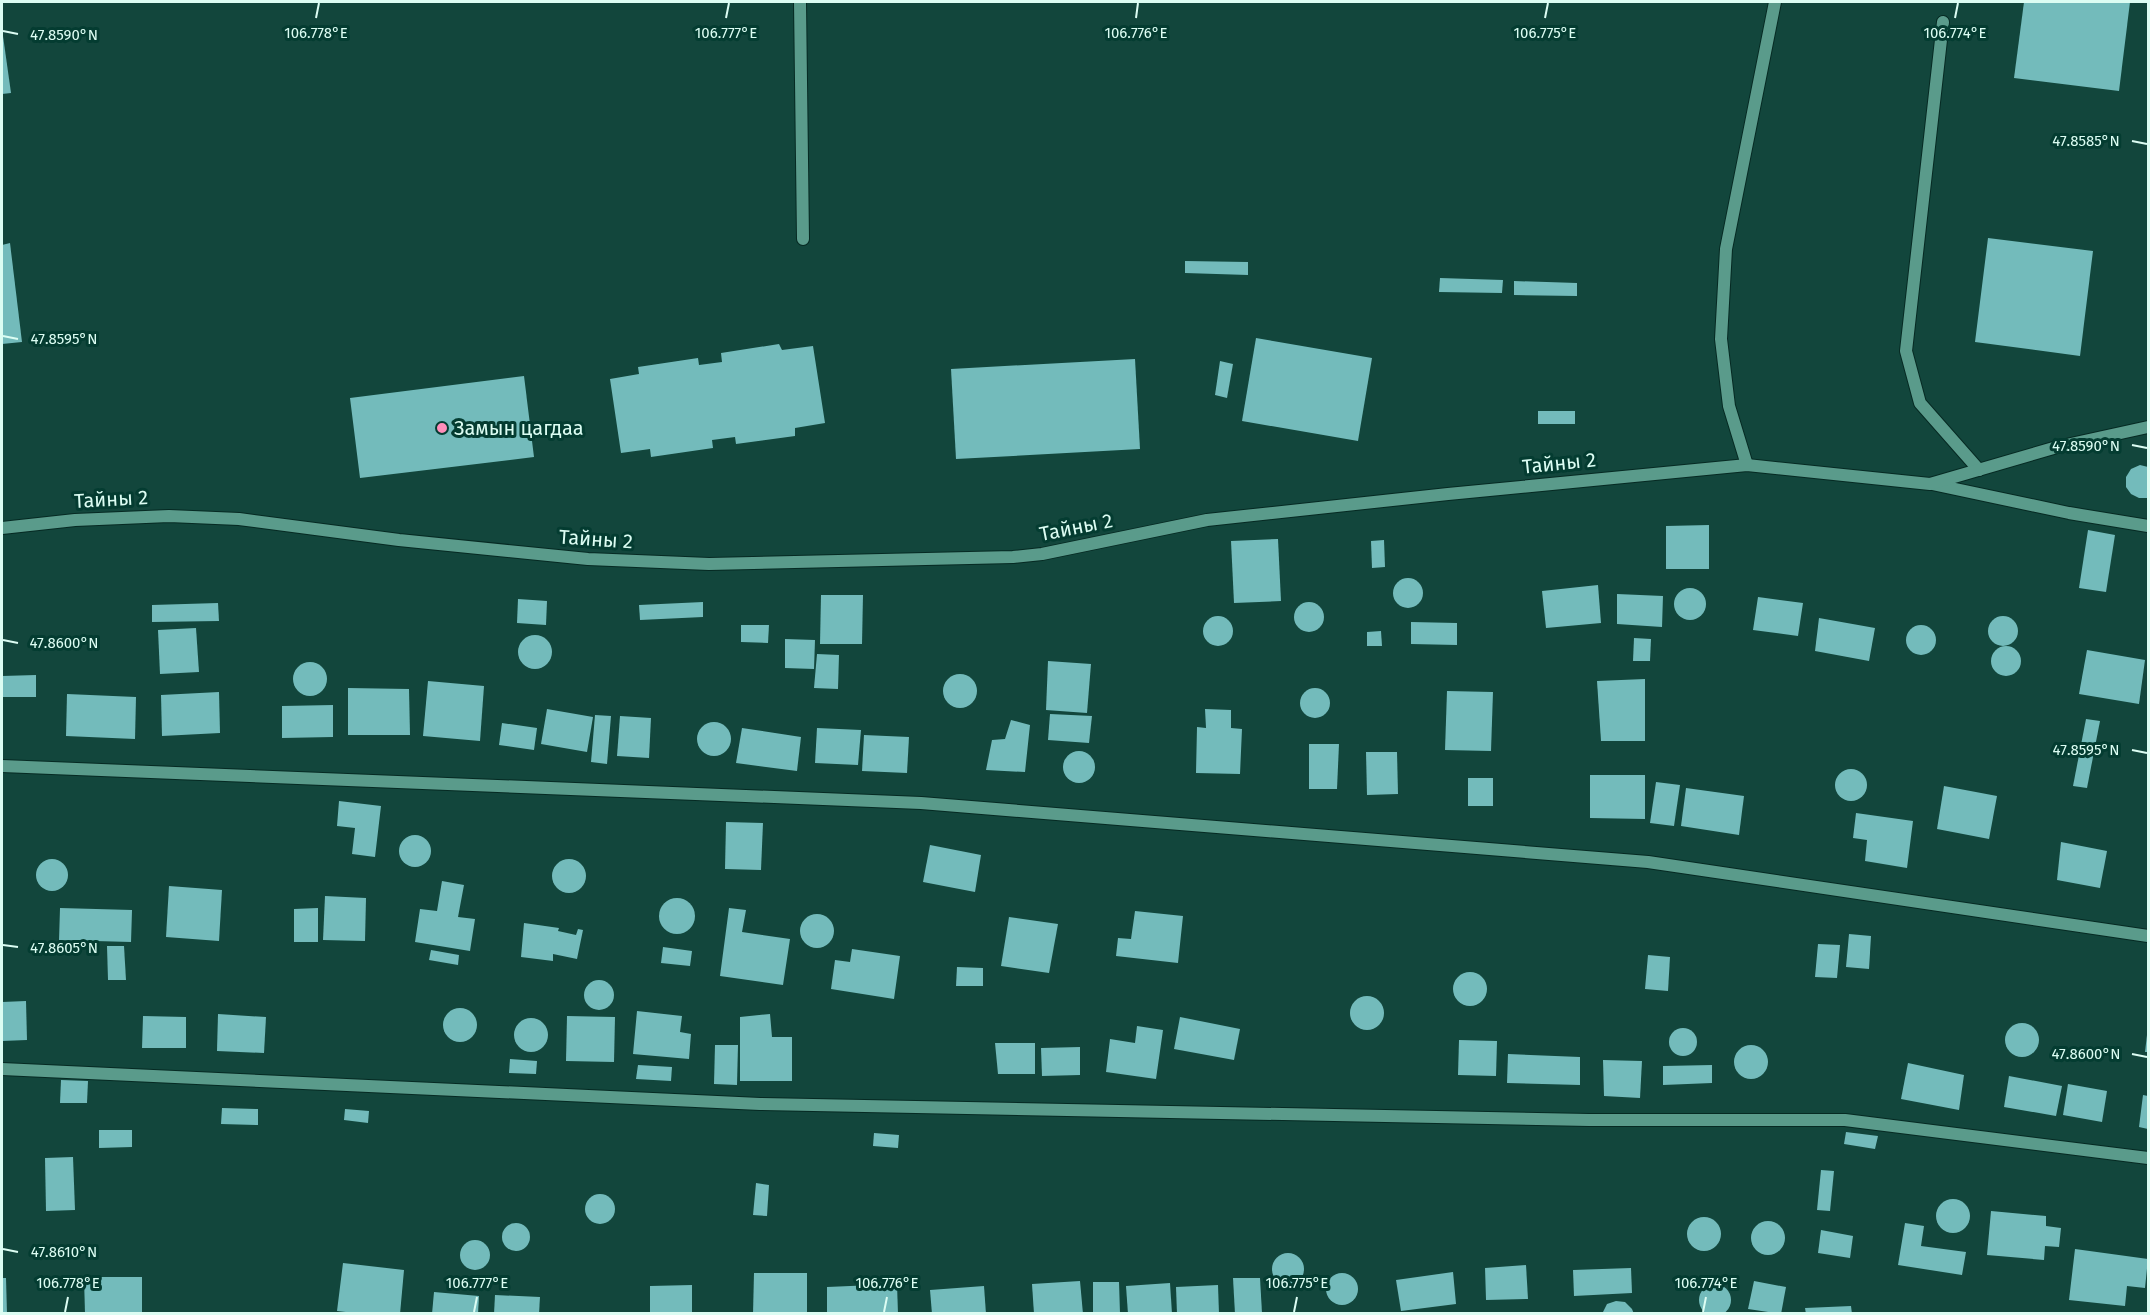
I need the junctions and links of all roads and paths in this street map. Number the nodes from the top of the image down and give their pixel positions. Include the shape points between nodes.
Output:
1 (801, 2) edge
2 (1775, 2) edge
3 (1944, 22) dead end
4 (803, 239) dead end
5 (2148, 427) edge
6 (1747, 465) junction
7 (1979, 470) junction
8 (1930, 484) junction
9 (2148, 526) edge
10 (2, 528) edge
11 (2, 766) edge
12 (2148, 936) edge
13 (2, 1069) edge
14 (2148, 1158) edge

1 - 4 street
2 - 6 street via 1726,249 1721,339 1730,406
3 - 7 street via 1906,351 1920,404
5 - 7 street, Тайны 2 via 2057,447
6 - 8 street, Тайны 2
6 - 10 street, Тайны 2 via 1207,520 1013,557 709,564 588,559 238,519 170,516
7 - 8 street, Тайны 2
8 - 9 street
11 - 12 street via 933,804 1648,862
13 - 14 street via 760,1104 1565,1119 1845,1120

